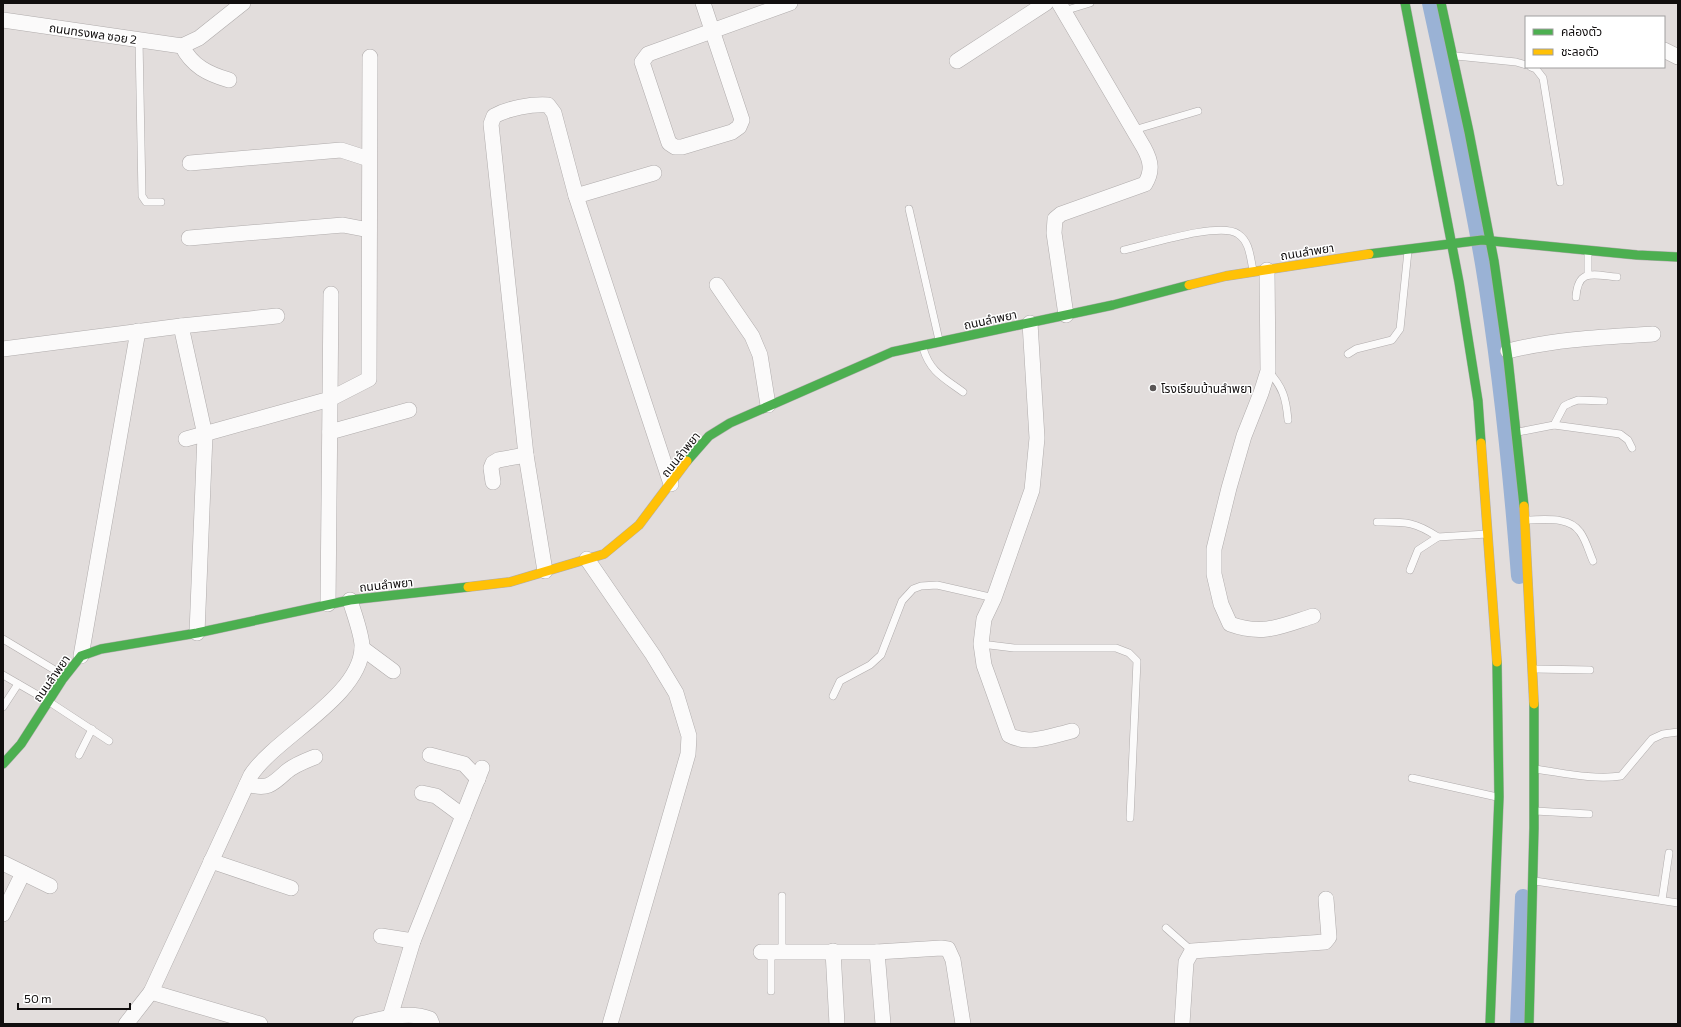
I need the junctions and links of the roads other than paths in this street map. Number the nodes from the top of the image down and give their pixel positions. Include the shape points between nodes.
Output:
1 (243, 3) edge
2 (703, 3) edge
3 (790, 3) edge
4 (1046, 3) edge
5 (1090, 3) edge
6 (1406, 3) edge
7 (1441, 3) edge
8 (1061, 7) edge
9 (3, 20) edge
10 (712, 30) junction
11 (139, 40) junction
12 (182, 46) junction
13 (1665, 50) edge
14 (1454, 56) junction
15 (370, 57) dead end
16 (1678, 57) edge
17 (956, 62) dead end
18 (1525, 65) edge
19 (1534, 68) edge
20 (229, 80) dead end
21 (1198, 111) dead end
22 (1134, 130) junction
23 (369, 159) junction
24 (190, 163) dead end
25 (654, 173) dead end
26 (1560, 182) dead end
27 (576, 196) junction
28 (161, 202) dead end
29 (909, 209) dead end
30 (369, 230) junction
31 (189, 238) dead end
32 (1486, 240) junction
33 (1457, 243) junction
34 (1124, 250) dead end
35 (1408, 250) junction
36 (1588, 251) junction
37 (1678, 257) edge
38 (1260, 271) junction
39 (1588, 275) junction
40 (1617, 277) dead end
41 (717, 285) dead end
42 (331, 294) dead end
43 (1576, 298) dead end
44 (1066, 315) junction
45 (276, 316) dead end
46 (1030, 323) junction
47 (181, 326) junction
48 (138, 331) junction
49 (1653, 334) dead end
50 (939, 342) junction
51 (922, 346) junction
52 (3, 349) edge
53 (1508, 351) junction
54 (1348, 354) dead end
55 (1268, 371) junction
56 (963, 392) dead end
57 (330, 400) junction
58 (1604, 401) dead end
59 (768, 405) junction
60 (409, 410) dead end
61 (1288, 420) dead end
62 (1554, 425) junction
63 (330, 432) junction
64 (1516, 432) junction
65 (205, 435) junction
66 (186, 439) dead end
67 (1632, 448) dead end
68 (526, 455) junction
69 (493, 482) dead end
70 (671, 484) junction
71 (1525, 520) junction
72 (1377, 522) dead end
73 (1490, 534) junction
74 (1438, 537) junction
75 (587, 559) junction
76 (1593, 561) dead end
77 (1410, 570) dead end
78 (545, 571) junction
79 (994, 598) junction
80 (350, 600) junction
81 (328, 604) junction
82 (1313, 616) dead end
83 (198, 632) junction
84 (3, 639) edge
85 (981, 644) junction
86 (362, 648) junction
87 (81, 656) junction
88 (1533, 669) junction
89 (1590, 670) dead end
90 (393, 671) dead end
91 (3, 675) edge
92 (65, 676) junction
93 (18, 684) junction
94 (834, 696) dead end
95 (48, 701) junction
96 (3, 707) edge
97 (92, 729) junction
98 (1072, 731) dead end
99 (1678, 732) edge
100 (109, 741) dead end
101 (79, 755) dead end
102 (430, 755) dead end
103 (315, 757) dead end
104 (3, 764) edge
105 (1535, 769) junction
106 (1412, 778) dead end
107 (247, 784) junction
108 (422, 793) dead end
109 (1499, 797) junction
110 (1535, 811) junction
111 (1589, 814) dead end
112 (463, 816) junction
113 (1130, 818) dead end
114 (1669, 852) dead end
115 (211, 861) junction
116 (3, 863) edge
117 (23, 873) junction
118 (1535, 881) junction
119 (50, 886) dead end
120 (291, 888) dead end
121 (782, 896) dead end
122 (1326, 899) dead end
123 (1662, 900) junction
124 (1678, 903) edge
125 (4, 910) edge
126 (1166, 928) dead end
127 (381, 936) dead end
128 (413, 941) junction
129 (832, 951) junction
130 (1192, 951) junction
131 (771, 952) junction
132 (877, 952) junction
133 (771, 991) dead end
134 (151, 992) junction
135 (390, 1017) junction
136 (126, 1024) edge
137 (258, 1024) edge
138 (360, 1024) edge
139 (432, 1024) edge
140 (610, 1024) edge
141 (837, 1024) edge
142 (883, 1024) edge
143 (963, 1024) edge
144 (1182, 1024) edge
145 (1490, 1024) edge
146 (1529, 1024) edge

1 - 12 street via 199,38
2 - 10 street
3 - 10 street
4 - 17 street
5 - 8 lane
6 - 33 street
7 - 14 street
8 - 22 street
9 - 11 street, ถนนทรงพล ซอย 2
10 - 10 street via 648,54 642,62 669,143 675,147 732,132 740,127 742,120
11 - 12 street, ถนนทรงพล ซอย 2
11 - 28 lane via 142,196 146,202
12 - 20 street via 198,67
13 - 16 street
14 - 18 lane
14 - 32 street via 1477,168
15 - 23 street
19 - 26 lane via 1542,78
21 - 22 lane
22 - 44 street via 1149,156 1151,165 1145,184 1061,214 1055,219 1054,233
23 - 24 street via 341,150
23 - 30 street
25 - 27 street
27 - 68 street via 554,114 548,106 540,105 501,112 494,116 491,124
27 - 70 street
29 - 50 lane
30 - 31 street via 343,225
30 - 57 street via 369,379
32 - 33 street, ถนนลำพยา
32 - 36 street, ถนนลำพยา
32 - 53 street
33 - 35 street, ถนนลำพยา
33 - 73 street via 1478,401
34 - 38 lane via 1208,230 1228,229 1238,233 1246,242
35 - 38 street, ถนนลำพยา
35 - 54 lane via 1400,328 1392,340 1356,348
36 - 37 street, ถนนลำพยา
36 - 39 lane
38 - 44 street, ถนนลำพยา via 1226,276
38 - 55 street
39 - 40 lane
39 - 43 lane via 1581,278 1577,284
41 - 59 street via 760,355
42 - 57 street
44 - 46 street, ถนนลำพยา
45 - 47 street
46 - 50 street, ถนนลำพยา
46 - 79 street via 1037,438 1032,483
47 - 48 street
47 - 65 street
48 - 52 street
48 - 87 street
49 - 53 street via 1588,337
50 - 51 street, ถนนลำพยา
51 - 56 lane via 932,369
51 - 59 street, ถนนลำพยา via 892,352
53 - 64 street
55 - 61 lane via 1286,398
55 - 82 street via 1244,436 1229,488 1214,549 1214,574 1221,604 1230,624 1247,630 1270,629
57 - 63 street
57 - 65 street
58 - 62 lane via 1578,400 1570,403 1564,406
59 - 70 street, ถนนลำพยา via 709,436
60 - 63 street
62 - 64 lane
62 - 67 lane via 1620,434 1628,440
63 - 81 street
64 - 71 street
65 - 66 street
65 - 83 street
68 - 69 street via 493,463
68 - 78 street
70 - 75 street, ถนนลำพยา via 639,525 623,540 604,554
71 - 76 lane via 1551,519 1569,523 1580,532
71 - 88 street
72 - 74 lane via 1409,522
73 - 74 lane
73 - 109 street via 1498,685
74 - 77 lane via 1418,550
75 - 78 street, ถนนลำพยา
75 - 140 street via 676,693 689,736 688,754
78 - 80 street, ถนนลำพยา via 510,582
79 - 85 street via 984,619
79 - 94 lane via 937,585 912,589 902,601 881,655 870,665 840,681
80 - 81 street, ถนนลำพยา
80 - 86 street
81 - 83 street, ถนนลำพยา
83 - 87 street, ถนนลำพยา via 101,649
84 - 92 lane
85 - 98 street via 984,665 1009,735 1018,740 1034,740
85 - 113 lane via 1014,648 1116,648 1129,653 1137,661
86 - 90 street
86 - 107 street via 356,669 344,686 318,713 265,758
87 - 92 street, ถนนลำพยา
88 - 89 lane
88 - 105 street
91 - 93 lane
92 - 95 street, ถนนลำพยา
93 - 95 lane
93 - 96 lane
95 - 97 lane
95 - 104 street, ถนนลำพยา via 20,744
97 - 100 lane
97 - 101 lane
99 - 105 lane via 1652,739 1621,776 1591,777
102 - 112 street via 464,764 480,774
103 - 107 street via 292,768 269,785 259,788
105 - 110 street
106 - 109 lane
107 - 115 street
108 - 112 street via 436,796
109 - 145 street
110 - 111 lane
110 - 118 street
112 - 128 street
114 - 123 lane
115 - 120 street
115 - 134 street
116 - 117 street
117 - 119 street
117 - 125 street
118 - 123 lane
118 - 146 street
121 - 131 lane
122 - 130 street via 1329,937 1325,942
123 - 124 lane
126 - 130 lane
127 - 128 street
128 - 135 street
129 - 131 street
129 - 132 street
129 - 141 street
130 - 144 street via 1186,962
131 - 133 lane
132 - 142 street
132 - 143 street via 948,949 953,960
134 - 136 street
134 - 137 street
135 - 138 street
135 - 139 street via 419,1014 430,1019

